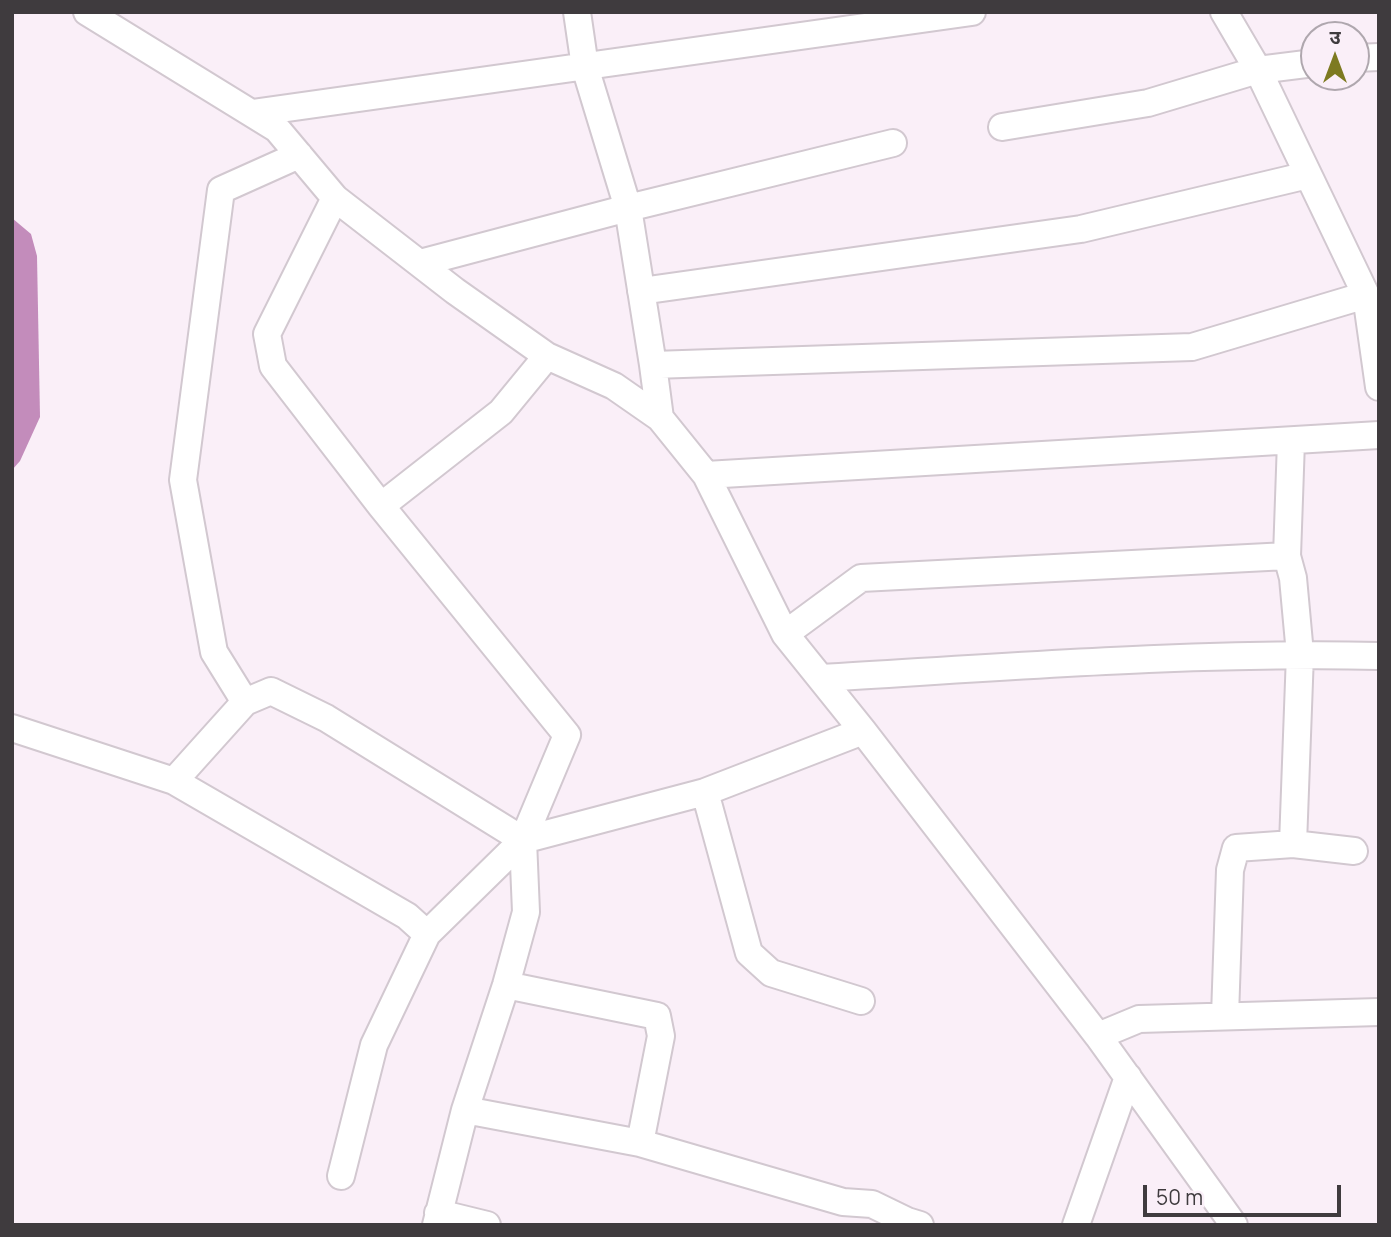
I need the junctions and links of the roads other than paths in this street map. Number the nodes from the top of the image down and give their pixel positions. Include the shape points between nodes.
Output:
1 (87, 12) edge
2 (577, 12) edge
3 (972, 12) edge
4 (1224, 12) edge
5 (1300, 65) edge
6 (585, 67) junction
7 (1258, 70) junction
8 (252, 113) junction
9 (1002, 127) dead end
10 (893, 143) dead end
11 (299, 155) junction
12 (1308, 175) junction
13 (335, 198) junction
14 (628, 208) junction
15 (420, 264) junction
16 (641, 291) junction
17 (1366, 295) junction
18 (547, 356) junction
19 (653, 365) junction
20 (1379, 387) edge
21 (660, 418) junction
22 (1379, 435) edge
23 (1291, 441) junction
24 (706, 475) junction
25 (381, 506) junction
26 (1287, 556) junction
27 (785, 634) junction
28 (1300, 654) junction
29 (1379, 656) edge
30 (821, 678) junction
31 (245, 702) junction
32 (12, 728) edge
33 (863, 731) junction
34 (174, 781) junction
35 (705, 792) junction
36 (523, 840) junction
37 (1293, 844) junction
38 (1354, 851) dead end
39 (427, 933) junction
40 (506, 985) junction
41 (861, 1001) dead end
42 (1379, 1012) edge
43 (1225, 1016) junction
44 (1098, 1036) junction
45 (1128, 1077) junction
46 (465, 1110) junction
47 (640, 1143) junction
48 (341, 1176) dead end
49 (437, 1219) edge
50 (487, 1225) edge
51 (920, 1225) edge
52 (1076, 1225) edge
53 (1234, 1225) edge

1 - 8 street
2 - 6 street
3 - 6 street
4 - 7 street
5 - 7 street
6 - 8 street
6 - 14 street
7 - 9 street via 1148,103
7 - 12 street
8 - 11 street via 277,129
10 - 14 street
11 - 13 street
11 - 31 street via 220,190 183,480 214,652
12 - 16 street via 1081,229
12 - 17 street
13 - 15 street
13 - 25 street via 267,334 273,366
14 - 15 street
14 - 16 street
15 - 18 street
16 - 19 street
17 - 19 street via 1192,347
17 - 20 street
18 - 21 street via 614,386
18 - 25 street via 502,412
19 - 21 street
21 - 24 street
22 - 23 street
23 - 24 street
23 - 26 street
24 - 27 street
25 - 36 street via 567,735
26 - 27 street via 861,578
26 - 28 street
27 - 30 street
28 - 29 street
28 - 30 street
28 - 37 street
30 - 33 street
31 - 34 street
31 - 36 street via 271,691 326,718
32 - 34 street
33 - 35 street
33 - 44 street
34 - 39 street via 407,916
35 - 36 street
35 - 41 street via 749,953 771,973
36 - 39 street
36 - 40 street via 526,912
37 - 38 street
37 - 43 street via 1236,848 1230,870
39 - 48 street via 374,1045
40 - 46 street
40 - 47 street via 657,1016 661,1036
42 - 43 street
43 - 44 street via 1139,1019
44 - 45 street
45 - 52 street
45 - 53 street
46 - 47 street
46 - 49 street
47 - 51 street via 843,1202 872,1204
49 - 50 street

